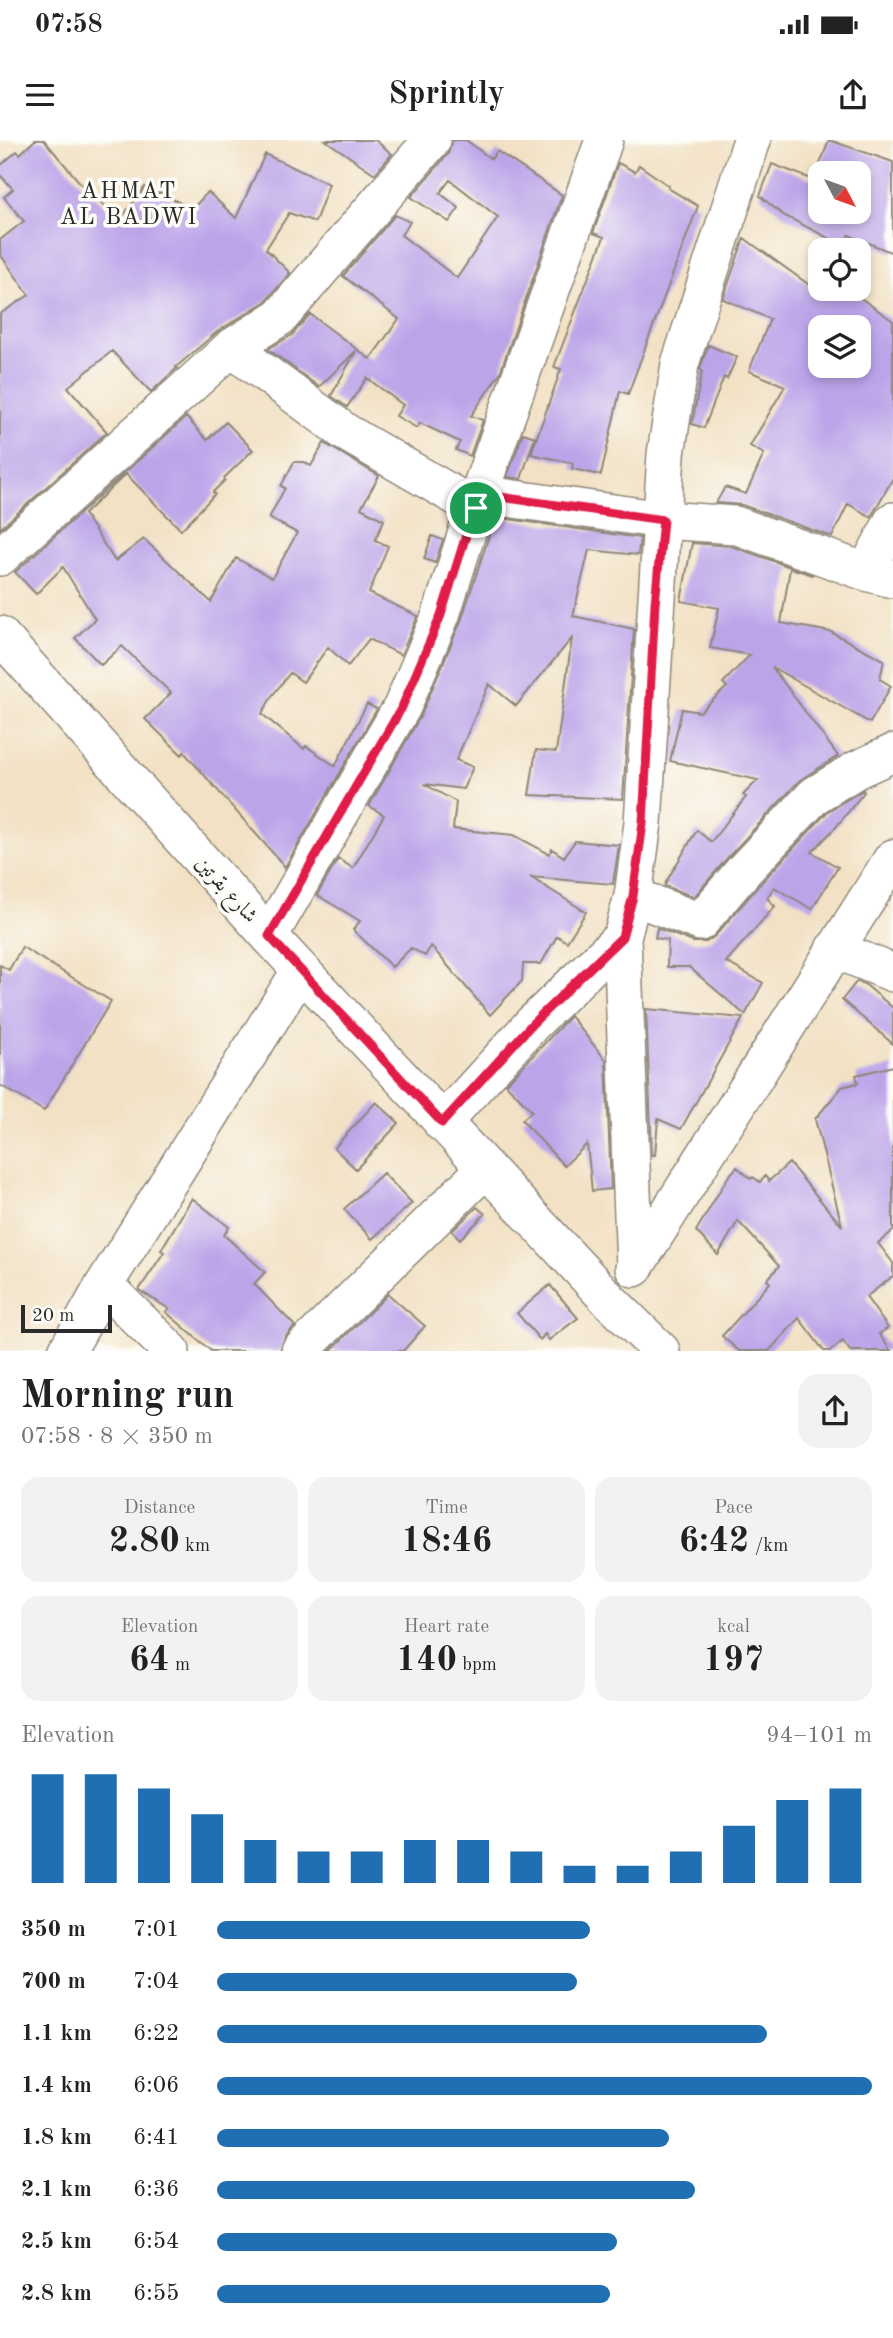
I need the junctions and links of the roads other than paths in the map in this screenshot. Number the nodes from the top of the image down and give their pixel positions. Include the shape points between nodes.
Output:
1 (432, 140) edge
2 (604, 140) edge
3 (752, 140) edge
4 (231, 348) junction
5 (477, 501) junction
6 (663, 520) junction
7 (893, 521) edge
8 (0, 557) edge
9 (880, 575) edge
10 (0, 635) edge
11 (893, 753) edge
12 (893, 858) edge
13 (633, 896) junction
14 (269, 936) junction
15 (622, 937) junction
16 (834, 949) junction
17 (301, 970) junction
18 (893, 973) edge
19 (442, 1123) junction
20 (485, 1169) junction
21 (635, 1266) junction
22 (104, 1284) junction
23 (609, 1300) junction
24 (67, 1351) edge
25 (171, 1351) edge
26 (300, 1351) edge
27 (661, 1351) edge

1 - 4 street via 280,317
2 - 5 street
3 - 6 street via 680,364 666,454
4 - 5 street via 345,432
4 - 8 street
5 - 6 street
5 - 14 street via 441,615 402,707
6 - 9 street via 735,525
6 - 13 street via 643,823
7 - 9 street
10 - 14 street, شارع بقرتين
11 - 13 street via 814,795 700,922
12 - 16 street
13 - 15 street
14 - 17 street, شارع بقرتين
15 - 19 street via 533,1023
15 - 21 street
16 - 18 street
16 - 21 street
17 - 19 street, شارع بقرتين
17 - 22 street
19 - 20 street, شارع بقرتين
20 - 23 street, شارع بقرتين
20 - 26 street
21 - 23 street
22 - 24 street
22 - 25 street
23 - 27 street, شارع بقرتين

